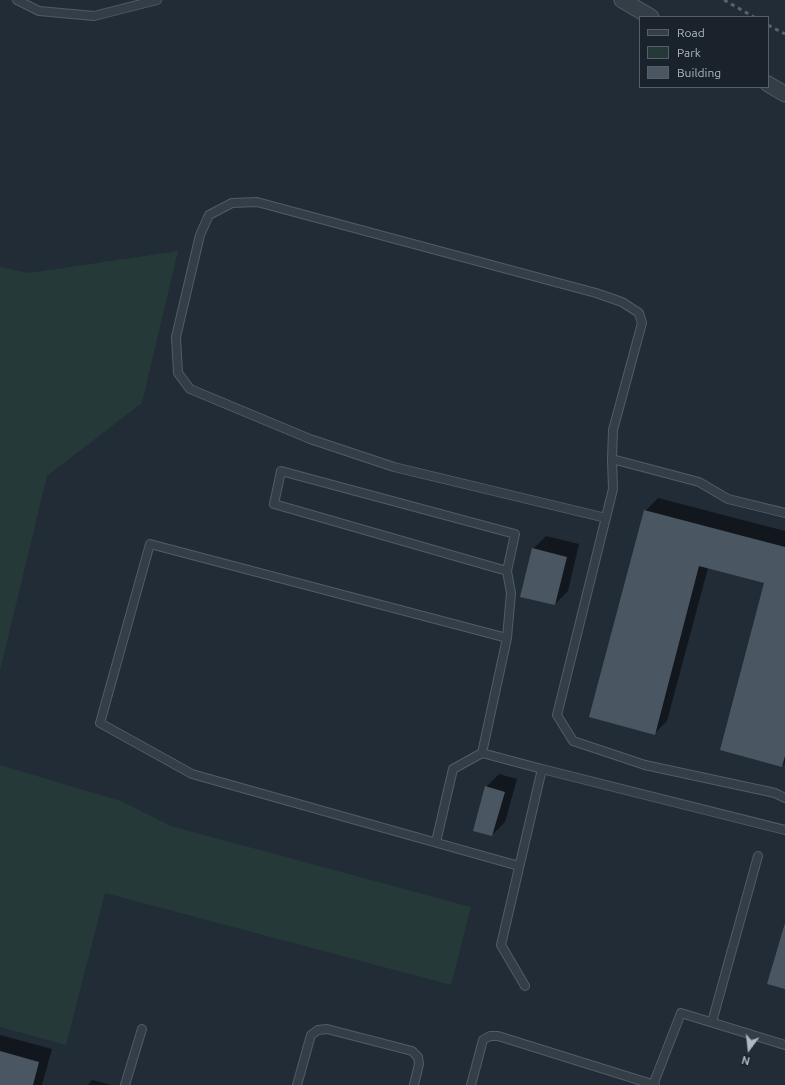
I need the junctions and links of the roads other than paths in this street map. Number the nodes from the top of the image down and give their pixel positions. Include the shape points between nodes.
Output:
1 (17, 0) edge
2 (157, 0) edge
3 (622, 0) edge
4 (649, 16) edge
5 (769, 85) edge
6 (785, 94) edge
7 (612, 459) junction
8 (785, 513) edge
9 (606, 518) junction
10 (507, 571) junction
11 (508, 638) junction
12 (482, 753) junction
13 (542, 769) junction
14 (785, 798) edge
15 (785, 830) edge
16 (436, 842) junction
17 (758, 856) dead end
18 (519, 866) junction
19 (525, 986) dead end
20 (712, 1022) junction
21 (142, 1029) dead end
22 (785, 1045) edge
23 (125, 1085) edge
24 (297, 1085) edge
25 (414, 1085) edge
26 (471, 1085) edge
27 (654, 1085) edge

1 - 2 lane via 39,11 94,16
3 - 4 street
5 - 6 street
7 - 8 lane via 699,482 728,499
7 - 9 lane via 613,489
7 - 9 lane via 613,430 642,323 639,313 622,302 588,290 257,202 232,203 209,215 200,235 176,338 178,373 190,389 310,439 394,467
9 - 14 lane via 557,715 574,742 645,765 775,793
10 - 10 lane via 274,504 280,471 515,534
10 - 11 lane via 511,593
11 - 12 lane
11 - 16 lane via 150,544 100,723 192,774
12 - 13 lane
12 - 16 lane via 452,769
13 - 15 lane
13 - 18 lane
16 - 18 lane
17 - 20 lane
18 - 19 lane via 501,945
20 - 22 lane
20 - 27 lane via 681,1013
21 - 23 lane
24 - 25 lane via 310,1035 318,1030 327,1029 412,1051 418,1057 419,1064
26 - 27 lane via 483,1040 490,1036 498,1036

